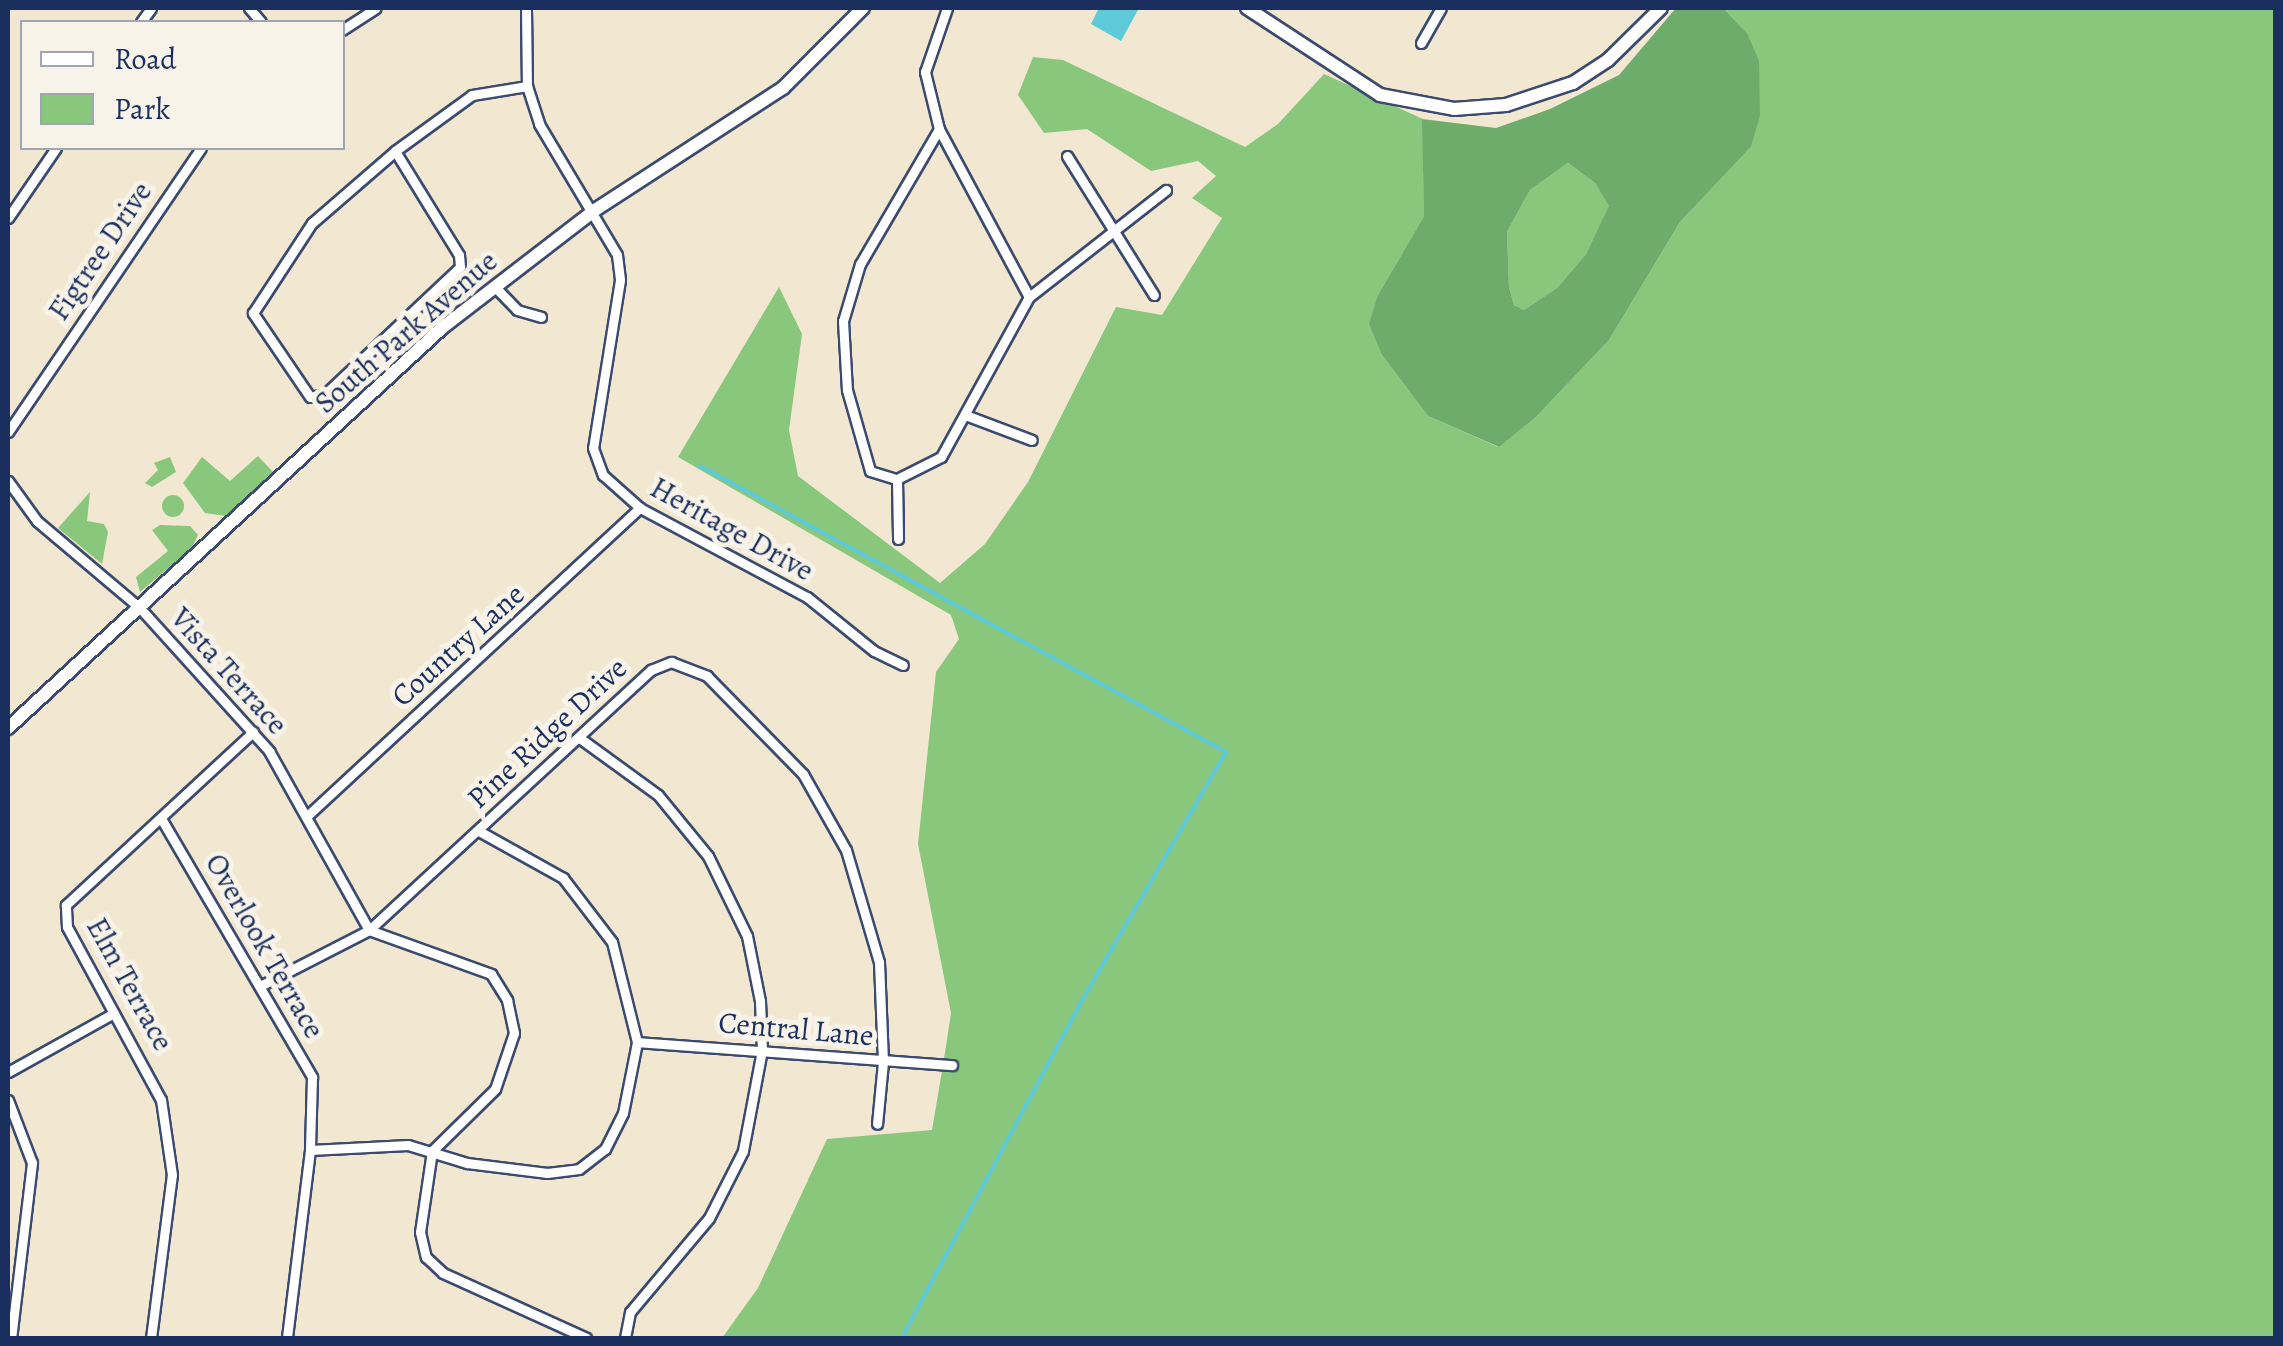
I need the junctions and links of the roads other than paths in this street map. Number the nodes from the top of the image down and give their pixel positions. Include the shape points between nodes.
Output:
1 (376, 8) edge
2 (526, 8) edge
3 (863, 8) edge
4 (947, 8) edge
5 (1247, 8) edge
6 (1441, 8) edge
7 (1661, 8) edge
8 (345, 28) edge
9 (1422, 43) dead end
10 (527, 86) junction
11 (939, 128) junction
12 (55, 150) edge
13 (200, 150) edge
14 (395, 151) junction
15 (1066, 156) dead end
16 (1166, 190) dead end
17 (595, 210) junction
18 (8, 218) edge
19 (1114, 228) junction
20 (494, 286) junction
21 (1154, 295) dead end
22 (1029, 297) junction
23 (541, 317) dead end
24 (968, 416) junction
25 (8, 432) edge
26 (1032, 440) dead end
27 (897, 479) junction
28 (8, 481) edge
29 (640, 508) junction
30 (898, 539) dead end
31 (140, 608) junction
32 (902, 665) dead end
33 (8, 728) edge
34 (253, 732) junction
35 (581, 740) junction
36 (307, 816) junction
37 (162, 820) junction
38 (480, 831) junction
39 (369, 930) junction
40 (262, 985) junction
41 (114, 1013) junction
42 (636, 1042) junction
43 (762, 1050) junction
44 (884, 1062) junction
45 (952, 1065) dead end
46 (8, 1072) edge
47 (8, 1100) edge
48 (878, 1124) dead end
49 (310, 1150) junction
50 (432, 1151) junction
51 (10, 1338) edge
52 (151, 1338) edge
53 (287, 1338) edge
54 (586, 1338) edge
55 (625, 1338) edge

1 - 8 street
2 - 10 street, Heritage Drive
3 - 17 street, South Park Avenue via 783,88
4 - 11 street via 925,72
5 - 7 street via 1380,95 1454,108 1506,105 1573,83 1608,60
6 - 9 street
10 - 14 street via 472,95
10 - 17 street, Heritage Drive via 539,124
11 - 22 street
11 - 27 street via 860,264 842,320 846,390 870,471
12 - 18 street
13 - 25 street, Figtree Drive
14 - 14 street via 312,222 254,309 258,328 310,397 325,394 460,267
15 - 19 street
16 - 19 street
17 - 20 street, South Park Avenue
17 - 29 street, Heritage Drive via 613,244 620,280 593,448 602,474
19 - 21 street
19 - 22 street
20 - 23 street via 517,310
20 - 31 street, South Park Avenue
22 - 24 street
24 - 26 street
24 - 27 street via 941,458
27 - 30 street
28 - 31 street, Vista Terrace via 60,544
29 - 32 street, Heritage Drive via 807,597 874,652
29 - 36 street, Country Lane
31 - 33 street, South Park Avenue
31 - 34 street, Vista Terrace
34 - 36 street, Vista Terrace
34 - 37 street, Elm Terrace
35 - 38 street, Pine Ridge Drive
35 - 43 street via 658,794 730,892 747,936
35 - 44 street, Pine Ridge Drive via 651,670 671,662 692,665 752,715 803,774 846,850 879,962
36 - 39 street, Vista Terrace
37 - 40 street, Overlook Terrace
37 - 41 street, Elm Terrace via 66,906 67,927
38 - 39 street, Pine Ridge Drive
38 - 42 street via 540,860 586,903 612,942
39 - 40 street, Pine Ridge Drive
39 - 50 street via 458,957 490,974 507,1000 514,1033 495,1088
40 - 49 street, Overlook Terrace via 312,1078
41 - 46 street
41 - 52 street, Elm Terrace via 153,1078 170,1149
42 - 43 street, Central Lane
42 - 50 street via 622,1113 605,1149 579,1169 547,1173 466,1163
43 - 44 street, Central Lane
43 - 55 street via 743,1151 708,1218 630,1312
44 - 45 street, Central Lane
44 - 48 street, Pine Ridge Drive
47 - 51 street via 32,1163
49 - 50 street via 408,1145
49 - 53 street, Overlook Terrace
50 - 54 street via 420,1232 426,1257 443,1273

